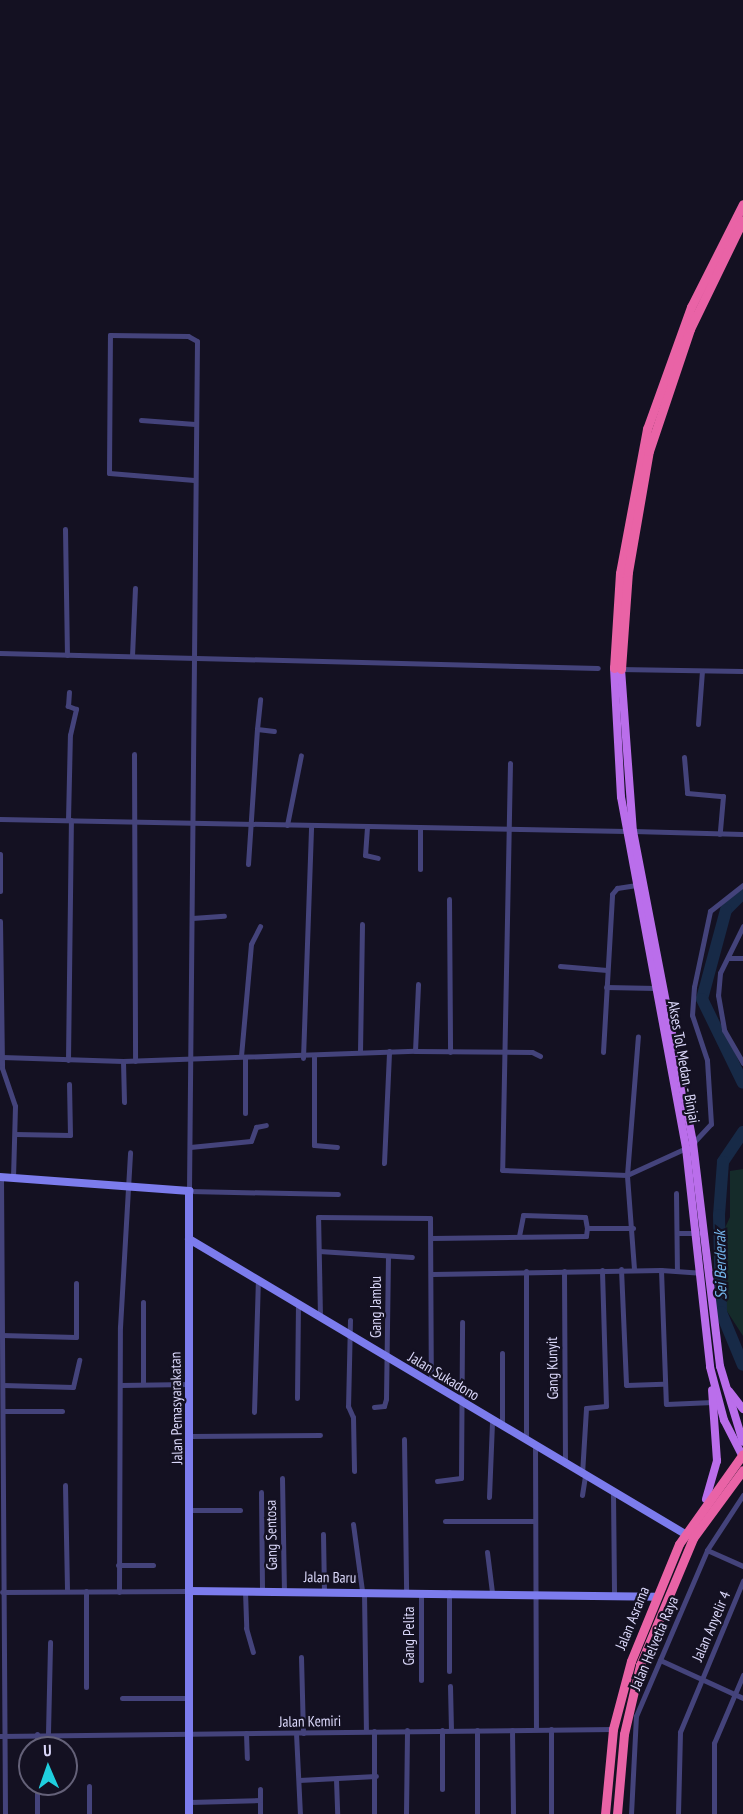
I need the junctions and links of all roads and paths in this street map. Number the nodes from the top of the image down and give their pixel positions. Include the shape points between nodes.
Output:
1 (743, 204) edge
2 (743, 220) edge
3 (141, 420) dead end
4 (195, 424) junction
5 (194, 480) junction
6 (65, 529) dead end
7 (135, 588) dead end
8 (0, 653) edge
9 (67, 655) junction
10 (132, 656) junction
11 (193, 657) junction
12 (598, 668) dead end
13 (618, 668) junction
14 (702, 671) junction
15 (743, 671) edge
16 (69, 692) dead end
17 (260, 699) dead end
18 (698, 724) dead end
19 (257, 729) junction
20 (274, 731) dead end
21 (134, 754) dead end
22 (301, 755) dead end
23 (684, 757) dead end
24 (510, 763) dead end
25 (0, 819) edge
26 (69, 820) junction
27 (135, 822) junction
28 (192, 823) junction
29 (252, 823) junction
30 (287, 825) junction
31 (311, 826) junction
32 (367, 827) junction
33 (420, 827) junction
34 (508, 829) junction
35 (630, 831) junction
36 (720, 834) junction
37 (743, 834) edge
38 (0, 854) edge
39 (378, 858) dead end
40 (248, 864) dead end
41 (420, 869) dead end
42 (0, 876) edge
43 (635, 885) junction
44 (743, 885) edge
45 (0, 891) edge
46 (449, 899) dead end
47 (224, 916) dead end
48 (192, 918) junction
49 (0, 921) edge
50 (362, 924) dead end
51 (260, 926) dead end
52 (743, 926) edge
53 (0, 932) edge
54 (649, 935) junction
55 (729, 958) junction
56 (743, 958) edge
57 (560, 966) dead end
58 (607, 970) junction
59 (418, 984) dead end
60 (1, 986) edge
61 (606, 987) junction
62 (656, 988) junction
63 (0, 1032) edge
64 (638, 1036) dead end
65 (389, 1051) junction
66 (415, 1051) junction
67 (360, 1052) junction
68 (450, 1052) junction
69 (603, 1052) dead end
70 (506, 1053) junction
71 (540, 1056) dead end
72 (2, 1057) junction
73 (243, 1057) junction
74 (314, 1057) junction
75 (303, 1058) junction
76 (190, 1059) junction
77 (68, 1060) junction
78 (135, 1060) junction
79 (123, 1061) junction
80 (743, 1063) edge
81 (69, 1084) dead end
82 (0, 1086) edge
83 (9, 1086) junction
84 (124, 1101) dead end
85 (245, 1113) dead end
86 (266, 1125) dead end
87 (15, 1134) junction
88 (689, 1146) junction
89 (190, 1147) junction
90 (337, 1147) dead end
91 (130, 1152) dead end
92 (384, 1163) dead end
93 (627, 1175) junction
94 (1, 1177) edge
95 (13, 1178) junction
96 (129, 1187) junction
97 (189, 1191) junction
98 (676, 1193) dead end
99 (338, 1194) dead end
100 (1, 1224) edge
101 (587, 1228) junction
102 (633, 1228) junction
103 (677, 1233) junction
104 (699, 1233) junction
105 (519, 1236) junction
106 (431, 1238) junction
107 (189, 1239) junction
108 (319, 1251) junction
109 (1, 1256) edge
110 (388, 1256) junction
111 (412, 1257) dead end
112 (621, 1269) junction
113 (634, 1269) junction
114 (602, 1270) junction
115 (661, 1270) junction
116 (526, 1271) junction
117 (564, 1271) junction
118 (677, 1271) junction
119 (700, 1273) junction
120 (432, 1274) junction
121 (258, 1280) junction
122 (76, 1283) dead end
123 (143, 1302) dead end
124 (298, 1305) junction
125 (320, 1317) junction
126 (350, 1320) dead end
127 (462, 1322) dead end
128 (1, 1335) edge
129 (350, 1335) junction
130 (502, 1353) dead end
131 (388, 1358) junction
132 (79, 1360) dead end
133 (711, 1372) junction
134 (723, 1380) junction
135 (2, 1382) edge
136 (431, 1383) junction
137 (143, 1384) junction
138 (189, 1384) junction
139 (663, 1384) junction
140 (120, 1385) junction
141 (297, 1398) dead end
142 (461, 1402) junction
143 (713, 1402) junction
144 (374, 1407) dead end
145 (743, 1409) edge
146 (3, 1411) junction
147 (62, 1411) dead end
148 (254, 1412) dead end
149 (492, 1421) junction
150 (502, 1427) junction
151 (320, 1435) dead end
152 (190, 1436) junction
153 (405, 1439) dead end
154 (526, 1441) junction
155 (743, 1442) edge
156 (535, 1446) junction
157 (743, 1455) edge
158 (565, 1464) junction
159 (743, 1470) edge
160 (354, 1471) dead end
161 (583, 1476) junction
162 (282, 1478) dead end
163 (437, 1481) dead end
164 (65, 1485) dead end
165 (261, 1492) dead end
166 (613, 1494) junction
167 (582, 1495) dead end
168 (743, 1495) edge
169 (489, 1497) dead end
170 (706, 1499) junction
171 (2, 1500) edge
172 (190, 1510) junction
173 (240, 1510) dead end
174 (444, 1521) dead end
175 (534, 1521) junction
176 (353, 1524) dead end
177 (323, 1534) dead end
178 (685, 1534) junction
179 (707, 1550) junction
180 (488, 1552) dead end
181 (118, 1565) junction
182 (153, 1565) dead end
183 (743, 1566) edge
184 (743, 1581) edge
185 (284, 1590) junction
186 (67, 1591) junction
187 (86, 1591) junction
188 (189, 1591) junction
189 (245, 1591) junction
190 (262, 1591) junction
191 (324, 1591) junction
192 (363, 1591) junction
193 (1, 1592) edge
194 (119, 1592) junction
195 (406, 1592) junction
196 (421, 1592) junction
197 (449, 1592) junction
198 (492, 1592) junction
199 (536, 1592) junction
200 (614, 1593) junction
201 (649, 1595) junction
202 (667, 1601) junction
203 (50, 1642) dead end
204 (253, 1652) dead end
205 (301, 1657) dead end
206 (660, 1660) junction
207 (449, 1671) dead end
208 (743, 1675) edge
209 (421, 1680) dead end
210 (701, 1680) junction
211 (450, 1686) dead end
212 (86, 1687) dead end
213 (3, 1695) edge
214 (735, 1695) junction
215 (122, 1698) dead end
216 (188, 1698) junction
217 (743, 1698) edge
218 (536, 1729) junction
219 (551, 1729) junction
220 (614, 1729) junction
221 (407, 1730) junction
222 (442, 1730) junction
223 (451, 1730) junction
224 (477, 1730) junction
225 (512, 1730) junction
226 (366, 1731) junction
227 (374, 1731) junction
228 (48, 1733) junction
229 (246, 1733) junction
230 (299, 1733) junction
231 (37, 1734) joint
232 (189, 1734) junction
233 (3, 1736) edge
234 (247, 1758) dead end
235 (375, 1776) junction
236 (336, 1779) junction
237 (298, 1780) junction
238 (89, 1786) dead end
239 (260, 1789) dead end
240 (442, 1789) dead end
241 (37, 1796) edge
242 (260, 1800) junction
243 (189, 1802) junction
244 (5, 1814) edge
245 (37, 1814) edge
246 (89, 1814) edge
247 (189, 1814) edge
248 (260, 1814) edge
249 (300, 1814) edge
250 (337, 1814) edge
251 (374, 1814) edge
252 (406, 1814) edge
253 (477, 1814) edge
254 (513, 1814) edge
255 (551, 1814) edge
256 (605, 1814) edge
257 (617, 1814) edge
258 (631, 1814) edge
259 (678, 1814) edge
260 (714, 1814) edge

1 - 13 highway via 692,307 647,429 624,550
2 - 13 highway via 687,337 649,451 631,550
3 - 4 street
4 - 5 street
4 - 5 street via 196,338 110,335 109,473
5 - 11 street
6 - 9 street
7 - 10 street
8 - 9 street
9 - 10 street
10 - 11 street
11 - 12 street
11 - 28 street
13 - 14 street
13 - 35 main road, Akses Tol Medan - Binjai via 621,764
14 - 15 street
14 - 18 street
16 - 26 street via 68,706 76,709 70,735
17 - 19 street
19 - 20 street
19 - 29 street
21 - 27 street
22 - 30 street
23 - 36 street via 687,793 723,796
24 - 34 street
25 - 26 street
26 - 27 street
26 - 77 street
27 - 28 street
27 - 78 street
28 - 29 street
28 - 48 street
29 - 30 street
29 - 40 street
30 - 31 street
31 - 32 street
31 - 75 street
32 - 33 street
32 - 39 street via 365,855
33 - 34 street
33 - 41 street
34 - 35 street
34 - 70 street
35 - 36 street
35 - 43 main road, Akses Tol Medan - Binjai
35 - 54 main road, Akses Tol Medan - Binjai
36 - 37 street
38 - 42 street
42 - 45 street
43 - 54 main road, Akses Tol Medan - Binjai
43 - 58 street via 613,891
44 - 88 street via 710,911 694,987 692,1015 707,1060 711,1124
46 - 68 street
47 - 48 street
48 - 76 street
49 - 53 street
50 - 67 street
51 - 73 street via 251,944
52 - 55 street
53 - 60 street
54 - 62 main road, Akses Tol Medan - Binjai
54 - 88 main road, Akses Tol Medan - Binjai
55 - 56 street
55 - 80 street via 720,973 719,1007 732,1050
57 - 58 street
58 - 61 street
59 - 66 street
60 - 63 street
61 - 62 street
61 - 69 street
62 - 88 main road, Akses Tol Medan - Binjai
63 - 72 street
64 - 93 street
65 - 66 street
65 - 67 street
65 - 92 street
66 - 68 street
67 - 74 street
68 - 70 street
70 - 71 street
70 - 93 street via 502,1170
72 - 77 street
72 - 83 street
73 - 75 street
73 - 76 street
73 - 85 street
74 - 75 street
74 - 90 street via 314,1145
76 - 78 street
76 - 89 street
77 - 79 street
78 - 79 street
79 - 84 street
81 - 87 street via 70,1135
82 - 83 street
83 - 87 street
86 - 89 street via 256,1127 251,1141
87 - 95 street
88 - 93 street
88 - 104 main road, Akses Tol Medan - Binjai
89 - 97 street
91 - 96 street
93 - 102 street
94 - 95 street
94 - 100 street
95 - 96 street
96 - 97 street
96 - 140 street
97 - 99 street
97 - 107 street, Jalan Pemasyarakatan
98 - 103 street
100 - 109 street
101 - 102 street
101 - 105 street via 585,1236
101 - 105 street via 585,1217 523,1215
102 - 113 street
103 - 104 street
103 - 118 street
104 - 119 main road, Akses Tol Medan - Binjai
104 - 134 main road, Akses Tol Medan - Binjai
105 - 106 street
106 - 108 street via 430,1218 318,1217
106 - 120 street
107 - 121 street, Jalan Sukadono
107 - 138 street, Jalan Pemasyarakatan
108 - 110 street
108 - 125 street
109 - 128 street
110 - 111 street
110 - 131 street, Gang Jambu
112 - 113 street
112 - 114 street
112 - 139 street via 626,1384
113 - 115 street
114 - 117 street
114 - 161 street via 606,1406 586,1408
115 - 118 street
115 - 139 street
116 - 117 street
116 - 120 street
116 - 154 street
117 - 158 street, Gang Kunyit
118 - 119 street
119 - 133 main road, Akses Tol Medan - Binjai
120 - 136 street
121 - 124 street, Jalan Sukadono
121 - 148 street
122 - 128 street via 75,1337
123 - 137 street
124 - 125 street, Jalan Sukadono
124 - 141 street
125 - 129 street, Jalan Sukadono
126 - 129 street, Gang Jambu
127 - 142 street
128 - 135 street
129 - 131 street, Jalan Sukadono
129 - 160 street, Gang Jambu
130 - 150 street
131 - 136 street, Jalan Sukadono
131 - 144 street, Gang Jambu via 385,1405
132 - 135 street via 74,1387
133 - 143 main road
133 - 157 main road, Akses Tol Medan - Binjai via 727,1429
134 - 145 main road
134 - 155 main road, Akses Tol Medan - Binjai
135 - 146 street
136 - 142 street, Jalan Sukadono
137 - 138 street
137 - 140 street
138 - 152 street, Jalan Pemasyarakatan
139 - 143 street via 668,1404
140 - 181 street
142 - 149 street, Jalan Sukadono
142 - 163 street via 460,1479
143 - 170 main road via 717,1461
146 - 147 street
146 - 171 street
149 - 150 street, Jalan Sukadono
149 - 169 street
150 - 154 street, Jalan Sukadono
151 - 152 street
152 - 172 street, Jalan Pemasyarakatan
153 - 195 street
154 - 156 street, Jalan Sukadono
156 - 158 street, Jalan Sukadono
156 - 175 street
157 - 170 highway, Jalan Asrama
158 - 161 street, Jalan Sukadono
159 - 202 highway, Jalan Asrama via 693,1538
161 - 166 street, Jalan Sukadono
161 - 167 street
162 - 185 street, Gang Sentosa
164 - 186 street
165 - 190 street
166 - 178 street, Jalan Sukadono
166 - 200 street
168 - 179 street, Jalan Helvetia Raya
170 - 178 highway, Jalan Asrama
171 - 193 street
172 - 173 street
172 - 188 street, Jalan Pemasyarakatan
174 - 175 street
175 - 199 street
176 - 192 street
177 - 191 street
178 - 201 highway, Jalan Asrama
179 - 183 street
179 - 206 street, Jalan Helvetia Raya
180 - 198 street
181 - 182 street
181 - 194 street
184 - 210 street, Jalan Anyelir 4
185 - 190 street, Jalan Baru
185 - 191 street, Jalan Baru
186 - 187 street, Jalan Baru
186 - 193 street, Jalan Baru
187 - 194 street, Jalan Baru
187 - 212 street
188 - 189 street, Jalan Baru
188 - 194 street, Jalan Baru
188 - 216 street, Jalan Pemasyarakatan
189 - 190 street, Jalan Baru
189 - 204 street via 246,1628
191 - 192 street, Jalan Baru
192 - 195 street, Jalan Baru
192 - 226 street
193 - 213 street
195 - 196 street, Jalan Baru
196 - 197 street, Jalan Baru
196 - 209 street, Gang Pelita
197 - 198 street, Jalan Baru
197 - 207 street
198 - 199 street, Jalan Baru
199 - 200 street, Jalan Baru
199 - 218 street
200 - 201 street, Jalan Baru
201 - 202 highway
201 - 220 highway, Jalan Asrama
202 - 257 highway, Jalan Asrama via 633,1690
203 - 228 street
205 - 230 street
206 - 210 street
206 - 258 street, Jalan Helvetia Raya via 633,1729
208 - 214 street
210 - 214 street
210 - 259 street, Jalan Anyelir 4 via 678,1741
211 - 223 street
213 - 233 street
214 - 217 street
214 - 260 street via 714,1743
215 - 216 street
216 - 232 street, Jalan Pemasyarakatan
218 - 219 street, Jalan Kemiri
218 - 225 street, Jalan Kemiri
219 - 220 street, Jalan Kemiri
219 - 255 street
220 - 256 highway, Jalan Asrama
221 - 222 street, Jalan Kemiri
221 - 227 street, Jalan Kemiri
221 - 252 street
222 - 223 street, Jalan Kemiri
222 - 240 street
223 - 224 street, Jalan Kemiri
224 - 225 street, Jalan Kemiri
224 - 253 street
225 - 254 street
226 - 227 street, Jalan Kemiri
226 - 230 street, Jalan Kemiri
227 - 235 street
228 - 231 street, Jalan Kemiri
228 - 232 street, Jalan Kemiri
229 - 230 street, Jalan Kemiri
229 - 232 street, Jalan Kemiri
229 - 234 street
230 - 237 street
231 - 233 street, Jalan Kemiri
232 - 243 street, Jalan Pemasyarakatan
233 - 244 street
235 - 236 street
235 - 251 street
236 - 237 street
236 - 250 street
237 - 249 street
238 - 246 street
239 - 242 street
241 - 245 street
242 - 243 street
242 - 248 street
243 - 247 street, Jalan Pemasyarakatan

